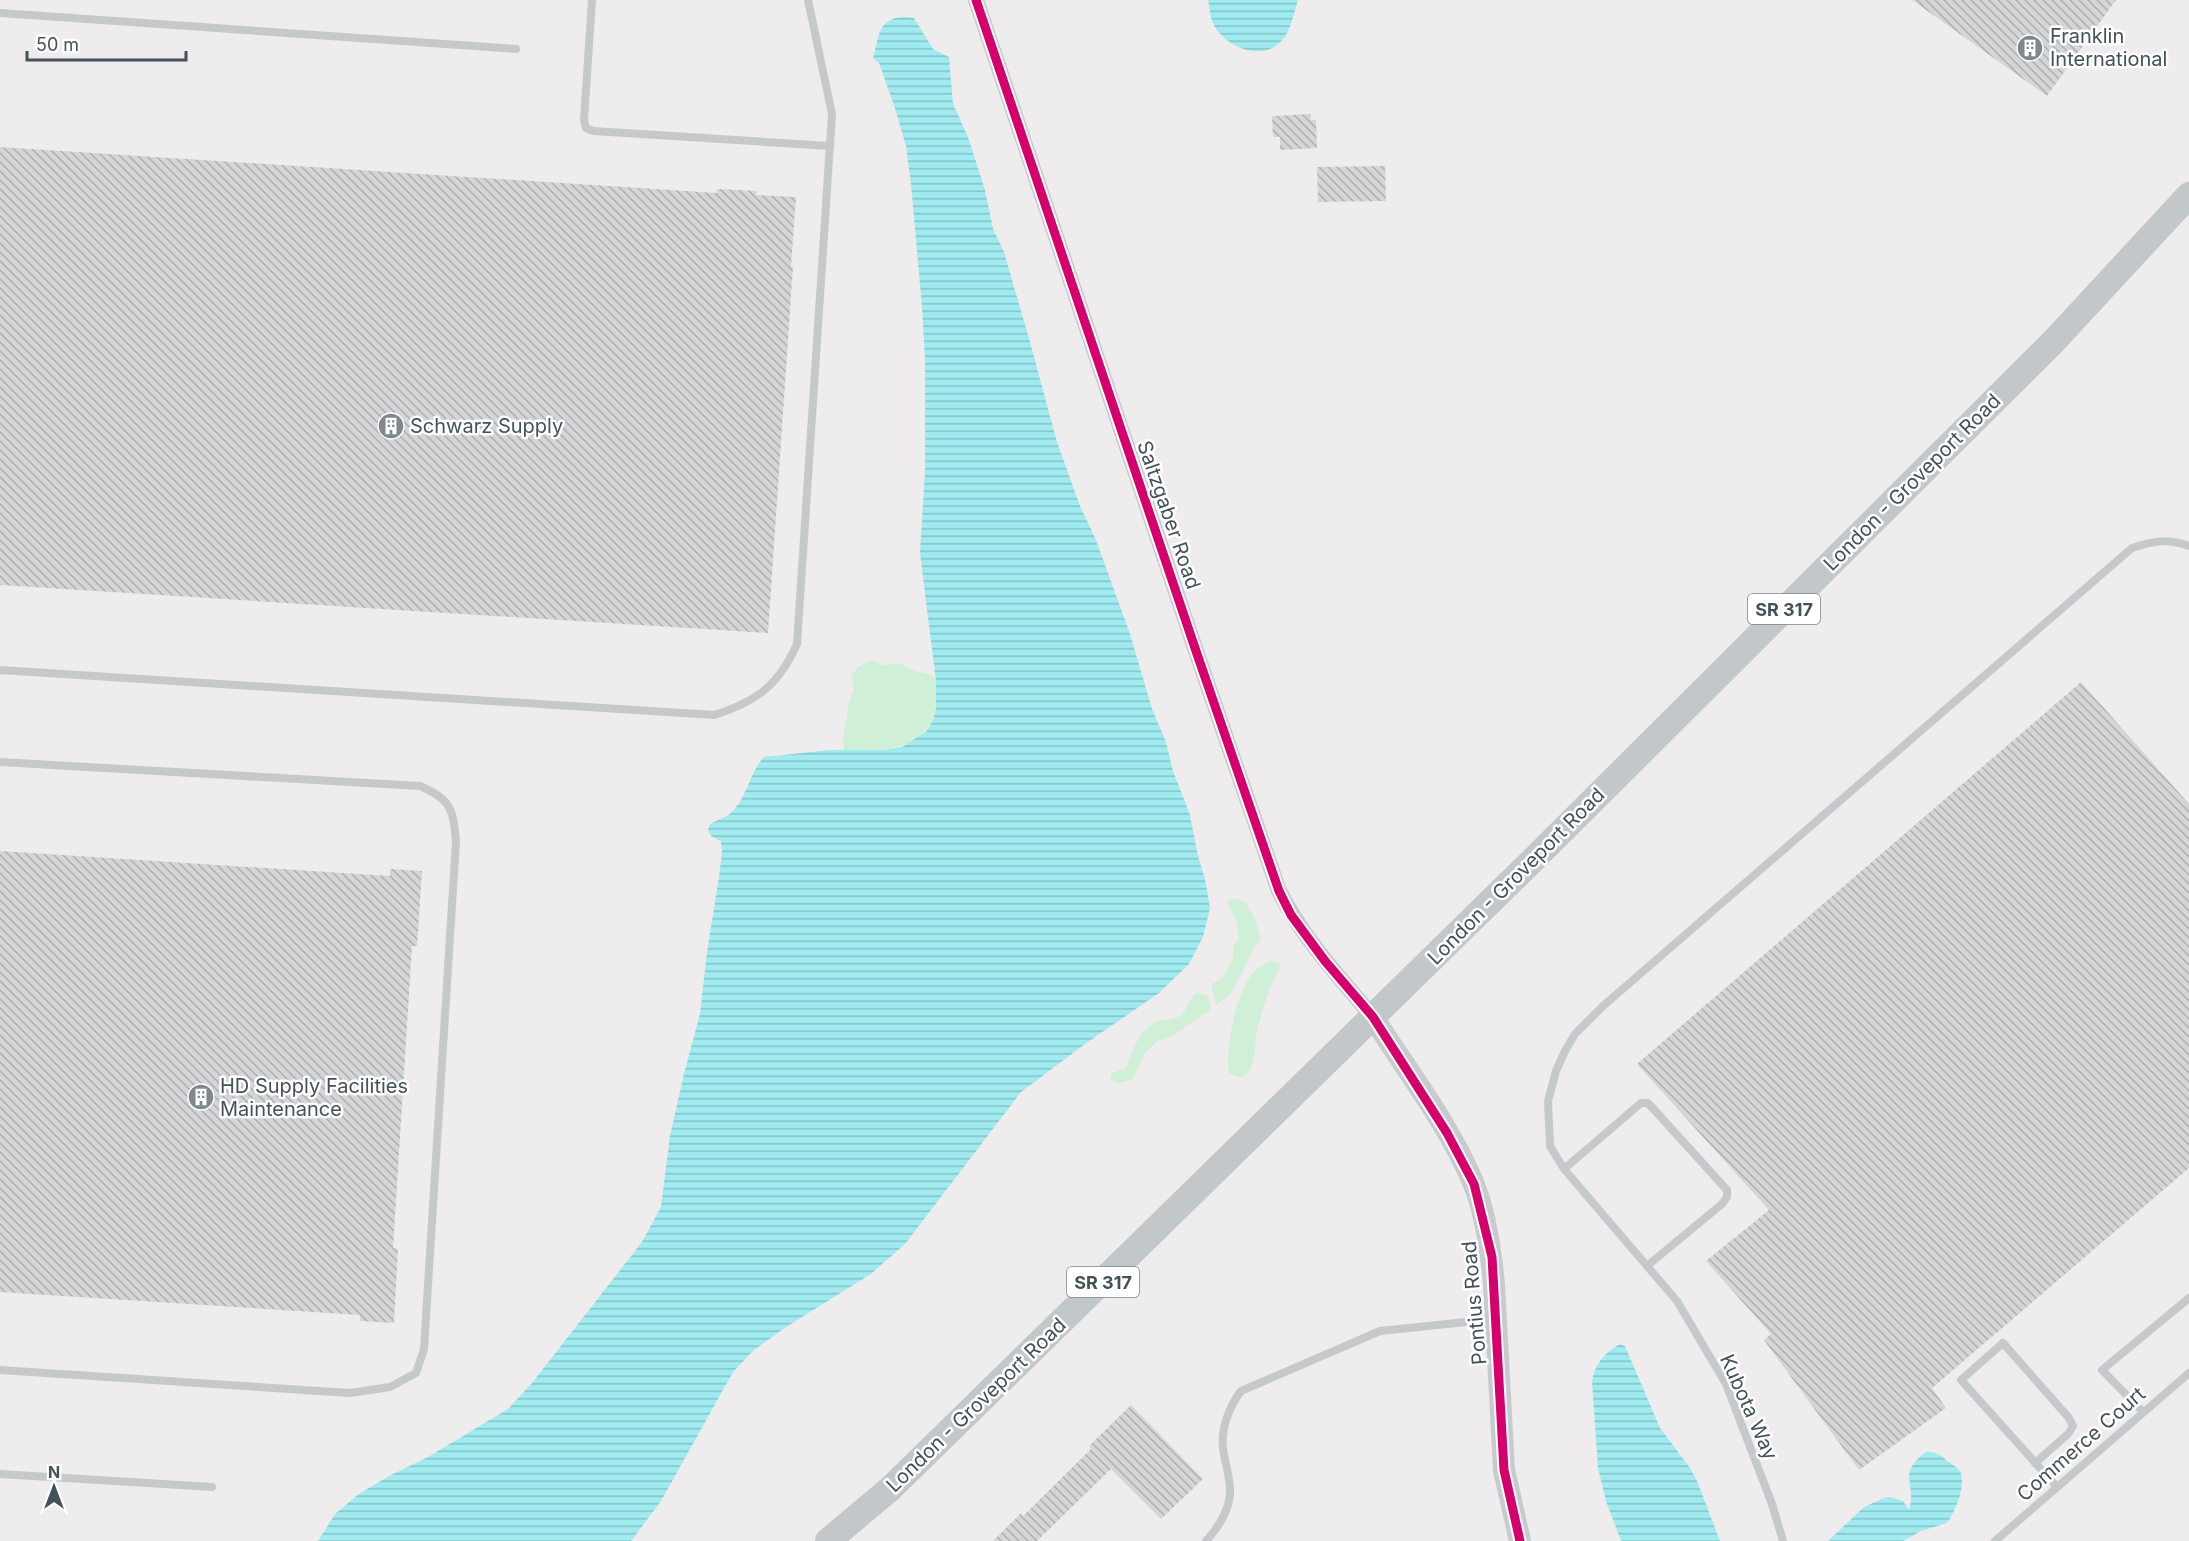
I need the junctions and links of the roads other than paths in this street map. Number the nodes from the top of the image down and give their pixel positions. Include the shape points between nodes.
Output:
1 (592, 0) edge
2 (808, 0) edge
3 (976, 0) edge
4 (0, 14) edge
5 (516, 49) dead end
6 (830, 146) junction
7 (2189, 195) edge
8 (2189, 546) edge
9 (0, 670) edge
10 (0, 762) edge
11 (1373, 1017) junction
12 (1564, 1169) junction
13 (1647, 1266) junction
14 (2189, 1298) edge
15 (1495, 1319) junction
16 (0, 1370) edge
17 (2189, 1372) edge
18 (2143, 1412) junction
19 (2035, 1463) junction
20 (0, 1474) edge
21 (212, 1487) dead end
22 (2057, 1487) junction
23 (828, 1541) edge
24 (1206, 1541) edge
25 (1520, 1541) edge
26 (1782, 1541) edge
27 (1995, 1541) edge

1 - 6 lane via 586,128
2 - 6 lane via 830,94
3 - 11 street, Saltzgaber Road via 1279,891 1291,915 1325,961
4 - 5 lane
6 - 9 lane via 797,644 780,676 759,696 714,716
7 - 11 main road, London - Groveport Road / SR 317 via 2054,341
8 - 12 lane, Kubota Way via 2173,540 2154,540 2132,548 1603,1006 1575,1034 1548,1101 1550,1146
10 - 16 lane via 420,786 441,795 454,815 456,841 424,1349 416,1373 390,1387 350,1393
11 - 15 street, Pontius Road via 1448,1133 1474,1184 1492,1257
11 - 23 main road, London - Groveport Road / SR 317 via 891,1488
12 - 13 lane, Kubota Way
12 - 13 lane via 1641,1103 1648,1103 1727,1190 1722,1204
13 - 26 lane, Kubota Way via 1677,1301 1726,1384 1772,1504
14 - 18 lane via 2102,1370
15 - 24 lane via 1380,1332 1241,1391 1225,1422 1223,1447 1230,1496 1224,1518
15 - 25 street, Pontius Road via 1504,1470
17 - 18 lane, Commerce Court
18 - 22 lane, Commerce Court
19 - 19 lane via 1961,1380 2003,1343 2073,1426
19 - 22 lane
20 - 21 lane
22 - 27 lane, Commerce Court

